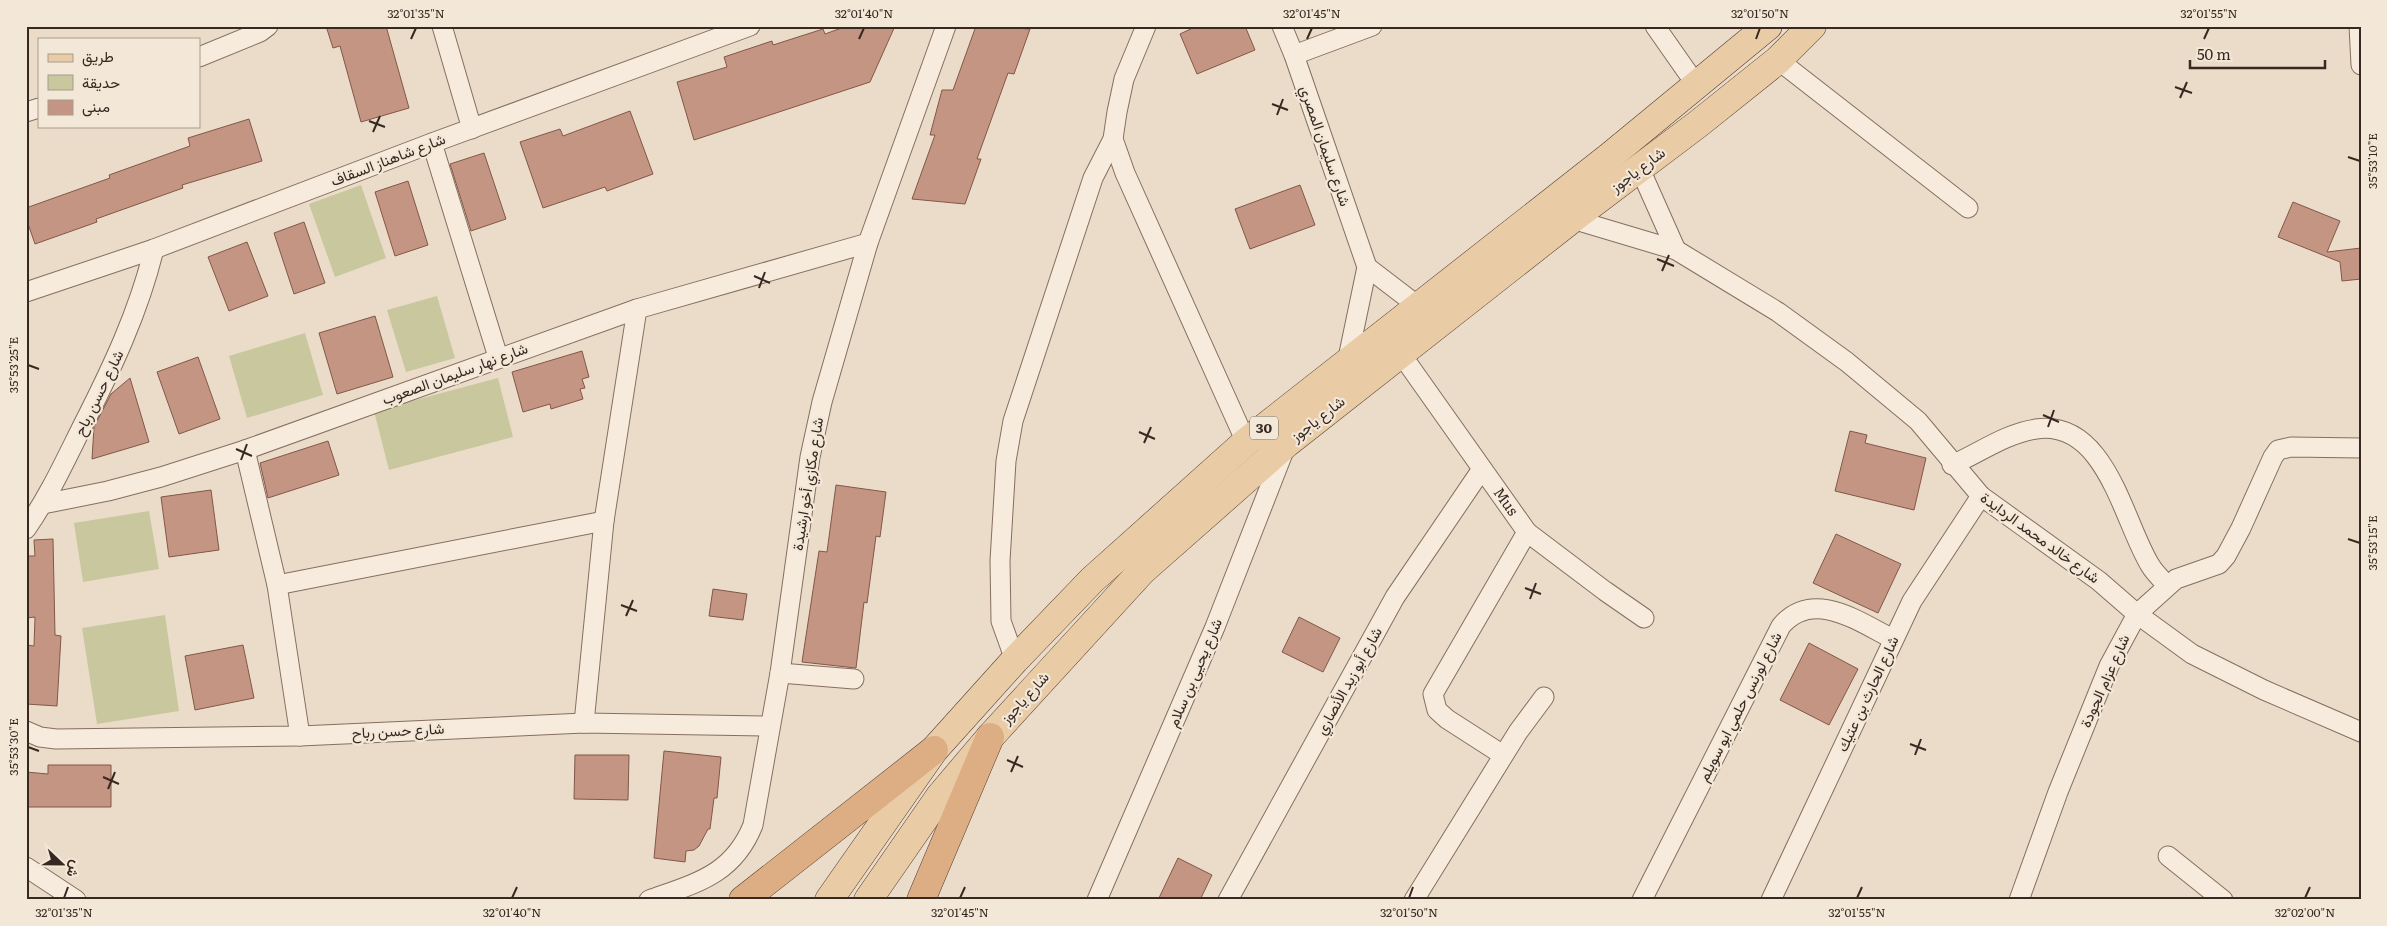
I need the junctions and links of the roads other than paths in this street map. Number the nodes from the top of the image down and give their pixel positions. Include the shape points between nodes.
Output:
1 (268, 26) edge
2 (442, 26) edge
3 (750, 26) edge
4 (946, 26) edge
5 (1146, 26) edge
6 (1282, 26) edge
7 (1372, 26) edge
8 (1655, 26) edge
9 (1768, 26) edge
10 (1812, 26) edge
11 (2360, 27) edge
12 (1294, 55) junction
13 (200, 57) edge
14 (1778, 60) junction
15 (2361, 65) edge
16 (1697, 86) junction
17 (38, 108) edge
18 (26, 112) edge
19 (472, 129) junction
20 (1113, 139) junction
21 (432, 143) junction
22 (1640, 169) junction
23 (1968, 208) dead end
24 (1572, 219) junction
25 (868, 243) junction
26 (154, 249) junction
27 (1676, 250) junction
28 (1367, 267) junction
29 (26, 292) edge
30 (1418, 306) junction
31 (637, 309) junction
32 (1401, 354) junction
33 (498, 357) junction
34 (1347, 363) junction
35 (1246, 442) junction
36 (1287, 443) junction
37 (2361, 448) edge
38 (245, 450) junction
39 (1952, 465) junction
40 (1482, 469) junction
41 (1981, 496) junction
42 (43, 504) junction
43 (604, 521) junction
44 (26, 529) edge
45 (1527, 532) junction
46 (277, 585) junction
47 (2167, 585) junction
48 (2137, 614) junction
49 (1644, 618) dead end
50 (1894, 639) junction
51 (1015, 660) junction
52 (780, 673) junction
53 (854, 679) dead end
54 (1544, 698) dead end
55 (584, 723) junction
56 (770, 726) junction
57 (26, 731) edge
58 (2361, 732) edge
59 (300, 736) junction
60 (990, 736) junction
61 (934, 750) junction
62 (1503, 755) junction
63 (2168, 856) dead end
64 (26, 867) edge
65 (76, 900) edge
66 (650, 900) edge
67 (743, 900) edge
68 (829, 900) edge
69 (868, 900) edge
70 (921, 900) edge
71 (1097, 900) edge
72 (1228, 900) edge
73 (1414, 900) edge
74 (1642, 900) edge
75 (1771, 900) edge
76 (2019, 900) edge
77 (2223, 900) edge

1 - 13 street
2 - 19 street
3 - 19 street, شارع شاهناز السقاف
4 - 25 street, شارع مكازي أخو ارشيدة
5 - 20 street via 1124,79
6 - 12 street, شارع سليمان المصري
7 - 12 street
8 - 16 street
9 - 16 main road, شارع ياجوز / 30
10 - 14 main road, شارع ياجوز / 30
11 - 15 street
12 - 28 street, شارع سليمان المصري
14 - 22 main road, شارع ياجوز / 30
14 - 23 street
16 - 30 main road, شارع ياجوز / 30
17 - 18 street
19 - 21 street, شارع شاهناز السقاف
20 - 35 street via 1124,174
20 - 51 street via 1093,178 1013,421 1000,561 1001,621
21 - 26 street, شارع شاهناز السقاف
21 - 33 street
22 - 24 main road, شارع ياجوز / 30
22 - 27 street
24 - 27 street, شارع خالد محمد الردايدة
24 - 32 main road, شارع ياجوز / 30
25 - 31 street, شارع نهار سليمان الصعوب
25 - 52 street, شارع مكازي أخو ارشيدة via 838,342 810,457
26 - 29 street, شارع شاهناز السقاف
26 - 42 street, شارع حسن رباح via 121,347
27 - 39 street, شارع خالد محمد الردايدة via 1778,312 1847,362 1918,421
28 - 30 street
28 - 34 street
30 - 34 main road, شارع ياجوز / 30
31 - 33 street, شارع نهار سليمان الصعوب
31 - 43 street
32 - 36 main road, شارع ياجوز / 30
32 - 40 street, Mus
33 - 38 street, شارع نهار سليمان الصعوب
34 - 35 main road, شارع ياجوز / 30
35 - 51 main road, شارع ياجوز / 30 via 1092,580
36 - 60 main road, شارع ياجوز / 30 via 1142,570
36 - 71 street, شارع يحيى بن سلام via 1215,627
37 - 47 street, شارع عزام الجودة via 2291,447 2278,450 2226,556 2210,569 2182,576
38 - 42 street, شارع نهار سليمان الصعوب via 161,477
38 - 46 street
39 - 41 street, شارع خالد محمد الردايدة
39 - 47 street via 2020,433 2054,429 2072,435 2100,462 2150,565
40 - 45 street, Mus
40 - 72 street, شارع أبو زيد الأنصاري via 1395,598
41 - 48 street, شارع خالد محمد الردايدة via 2099,582
41 - 50 street, شارع الحارث بن عتيك via 1930,571
42 - 44 street, شارع حسن رباح
43 - 46 street
43 - 55 street
45 - 49 street, Mus
45 - 62 street via 1433,694 1437,710 1447,719
46 - 59 street
47 - 48 street, شارع عزام الجودة
48 - 58 street, شارع خالد محمد الردايدة via 2192,654 2289,702
48 - 76 street, شارع عزام الجودة via 2108,666
50 - 74 street, شارع لورنس حلمي ابو سويلم via 1835,611 1809,609 1788,618 1781,626
50 - 75 street, شارع الحارث بن عتيك
51 - 61 main road, شارع ياجوز / 30
52 - 53 street
52 - 56 street, شارع مكازي أخو ارشيدة
54 - 62 street
55 - 56 street, شارع حسن رباح
55 - 59 street, شارع حسن رباح
56 - 66 street, شارع مكازي أخو ارشيدة via 747,840 731,862 707,879
57 - 59 street, شارع حسن رباح via 56,739
60 - 69 main road, شارع ياجوز / 30 via 940,796
60 - 70 highway
61 - 67 highway
61 - 68 main road, شارع ياجوز / 30
62 - 73 street
63 - 77 street
64 - 65 street

